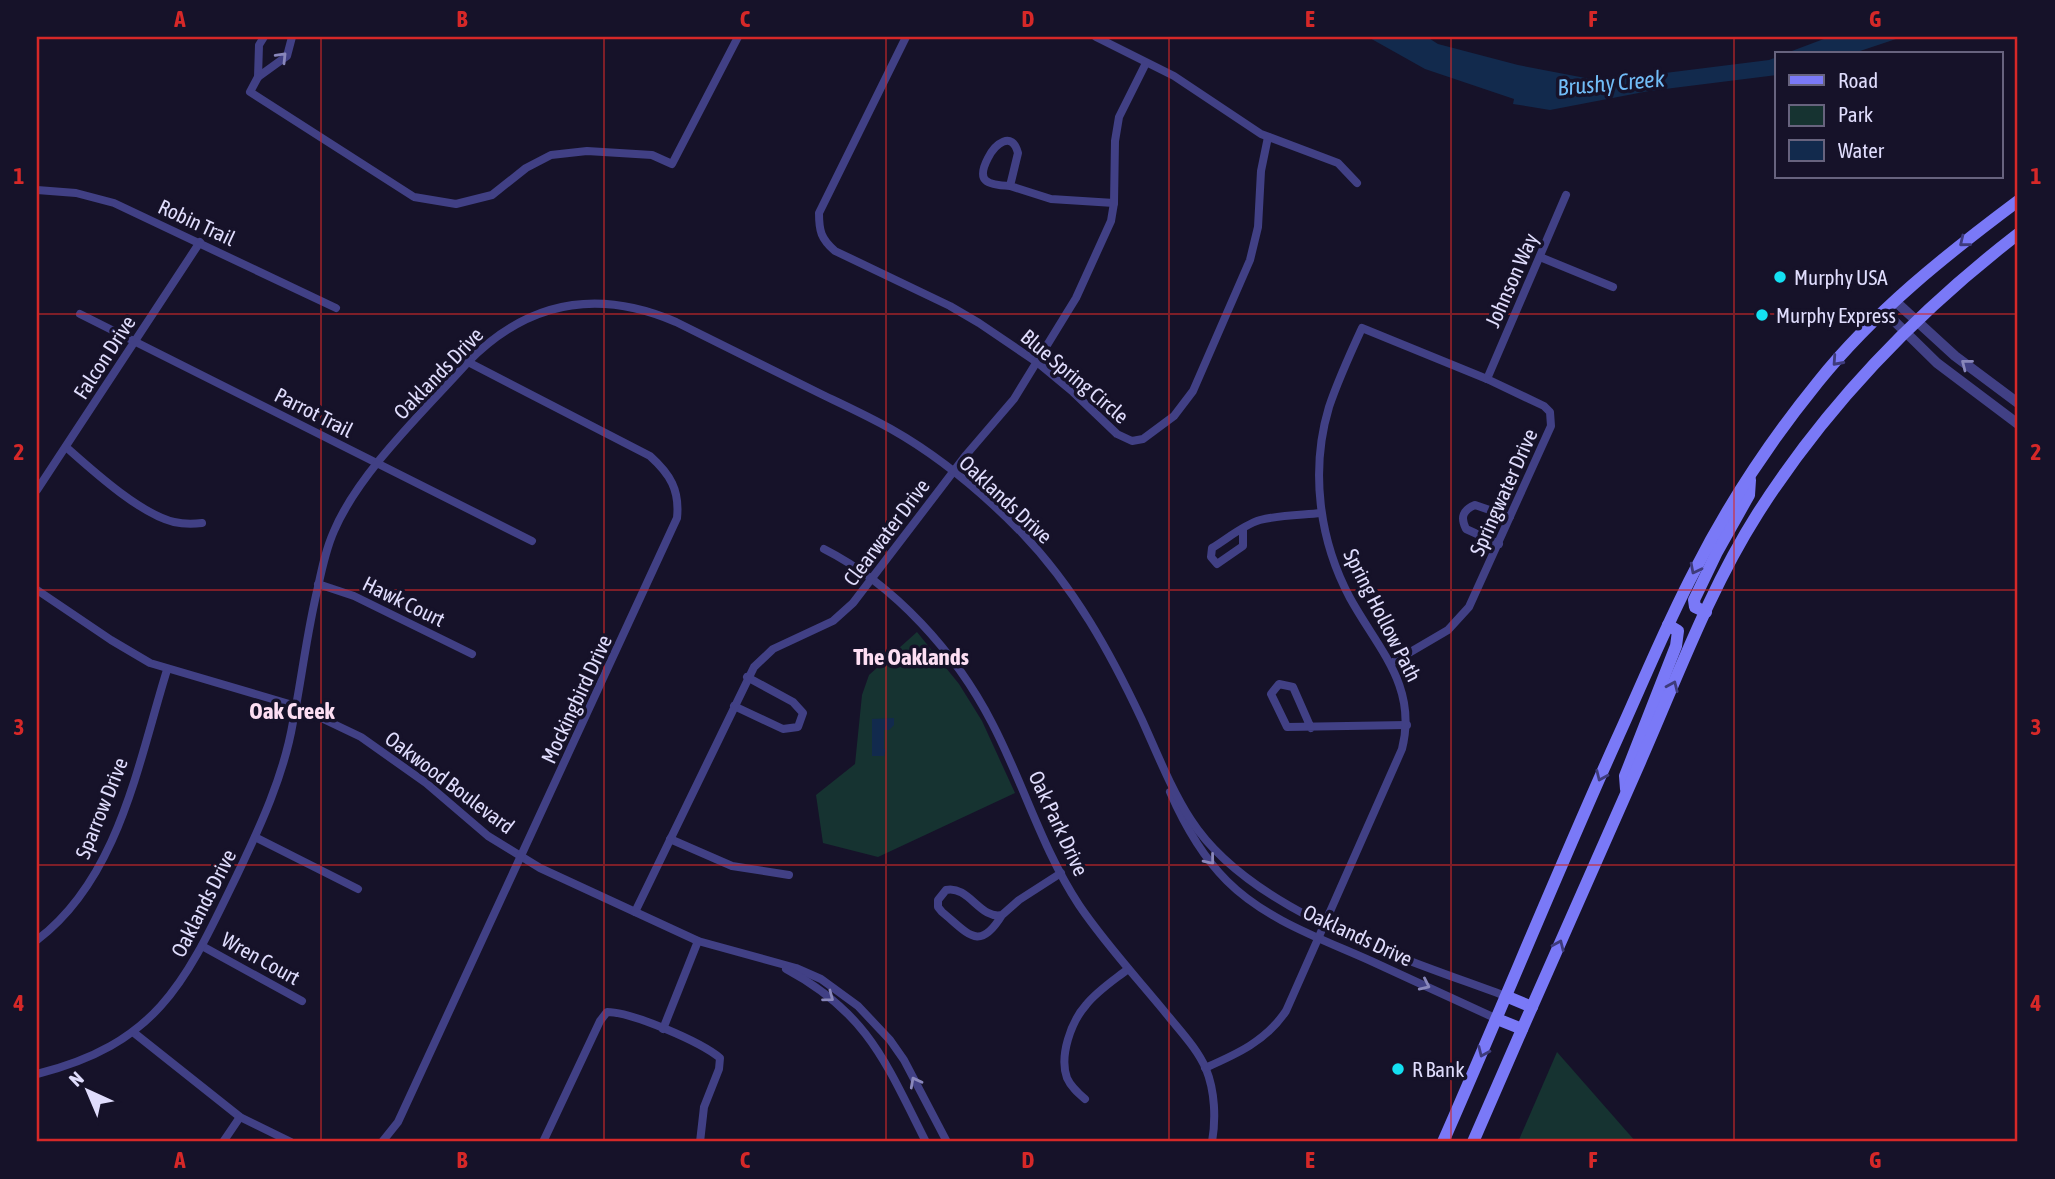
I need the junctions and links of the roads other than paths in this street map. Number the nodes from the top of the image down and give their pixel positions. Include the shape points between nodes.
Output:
1 (264, 37) edge
2 (292, 37) edge
3 (906, 37) edge
4 (1096, 37) edge
5 (735, 38) edge
6 (1146, 63) junction
7 (258, 77) junction
8 (1268, 138) junction
9 (1357, 183) dead end
10 (1010, 186) junction
11 (37, 190) edge
12 (1566, 195) dead end
13 (2018, 201) edge
14 (1114, 203) junction
15 (2018, 234) edge
16 (201, 242) junction
17 (1540, 257) junction
18 (1613, 287) dead end
19 (1896, 302) junction
20 (336, 308) dead end
21 (1885, 312) junction
22 (80, 314) dead end
23 (1916, 321) junction
24 (1362, 328) joint
25 (1905, 332) junction
26 (135, 342) junction
27 (468, 362) junction
28 (1038, 363) junction
29 (1487, 379) junction
30 (2018, 403) edge
31 (2018, 424) edge
32 (66, 447) junction
33 (378, 464) junction
34 (954, 471) junction
35 (1750, 476) junction
36 (37, 491) edge
37 (1321, 513) junction
38 (1510, 517) junction
39 (202, 523) dead end
40 (1242, 529) junction
41 (532, 541) dead end
42 (1499, 544) junction
43 (824, 550) dead end
44 (870, 580) junction
45 (318, 584) junction
46 (37, 590) edge
47 (1706, 612) junction
48 (1668, 625) junction
49 (472, 654) dead end
50 (1390, 664) junction
51 (167, 670) junction
52 (747, 677) junction
53 (296, 706) junction
54 (734, 706) junction
55 (1407, 725) junction
56 (1311, 728) junction
57 (1158, 756) junction
58 (1626, 793) junction
59 (255, 837) junction
60 (670, 839) junction
61 (521, 857) junction
62 (1061, 873) junction
63 (789, 875) dead end
64 (358, 888) dead end
65 (635, 912) junction
66 (1002, 915) junction
67 (1324, 923) junction
68 (1318, 938) junction
69 (37, 940) edge
70 (698, 941) junction
71 (202, 946) junction
72 (771, 961) junction
73 (1128, 969) junction
74 (1508, 997) junction
75 (302, 1001) dead end
76 (1532, 1007) junction
77 (1497, 1020) junction
78 (663, 1029) junction
79 (1522, 1029) junction
80 (133, 1032) junction
81 (1205, 1068) junction
82 (37, 1074) edge
83 (1085, 1099) dead end
84 (240, 1117) junction
85 (223, 1142) edge
86 (291, 1142) edge
87 (382, 1142) edge
88 (543, 1142) edge
89 (700, 1142) edge
90 (926, 1142) edge
91 (947, 1142) edge
92 (1212, 1142) edge
93 (1443, 1142) edge
94 (1473, 1142) edge

1 - 7 street via 259,45
7 -> 2 street via 288,56
3 - 28 street, Blue Spring Circle via 819,213 823,241 950,306
4 - 6 street
5 - 7 street via 673,164 652,155 586,151 551,155 492,195 456,204 414,197 379,175 250,92
6 - 8 street via 1206,95
6 - 14 street, Clearwater Drive via 1119,117
8 - 9 street via 1338,163
8 - 28 street, Blue Spring Circle via 1250,260 1193,391 1174,416 1148,437 1124,438
10 - 10 street via 1017,148 1011,142 1001,142 993,147 982,176 996,186
10 - 14 street via 1051,199
11 - 16 street, Robin Trail via 76,193 114,203
12 - 17 street, Johnson Way
13 -> 19 main road
14 - 28 street, Clearwater Drive via 1084,283
15 - 23 main road
16 - 20 street, Robin Trail
16 - 26 street, Falcon Drive
17 - 18 street
17 - 29 street, Johnson Way
19 - 21 main road
19 - 23 street
21 - 25 street
21 -> 35 main road via 1820,379
22 - 26 street, Parrot Trail
23 - 25 main road
30 -> 23 street
24 - 29 street, Springwater Drive
24 - 37 street, Spring Hollow Path via 1325,422 1320,455
25 - 31 street via 1952,375
25 - 47 main road via 1843,399 1772,493
26 - 32 street, Falcon Drive
26 - 33 street, Parrot Trail
27 - 33 street, Oaklands Drive
27 - 34 street, Oaklands Drive via 500,334 546,310 600,303 640,309 676,322 891,428
27 - 61 street, Mockingbird Drive via 650,456 670,477 678,499 673,530
28 - 34 street, Clearwater Drive via 1004,413
29 - 38 street, Springwater Drive via 1545,406 1552,419
32 - 36 street, Falcon Drive
32 - 39 street via 156,515 175,523
33 - 41 street, Parrot Trail
33 - 45 street, Oaklands Drive via 341,515
34 - 44 street, Clearwater Drive
34 - 57 street, Oaklands Drive via 1023,534 1067,587 1116,667
35 - 47 main road via 1749,495 1694,600 1695,607
35 -> 48 main road via 1704,552
37 - 40 street via 1259,520
37 - 50 street, Spring Hollow Path via 1337,570
38 - 42 street, Springwater Drive
38 - 42 street via 1475,505 1463,514 1466,529
40 - 40 street via 1212,548 1211,557 1217,564 1243,546
42 - 50 street, Springwater Drive via 1460,619
43 - 44 street, Oak Park Drive
44 - 52 street, Clearwater Drive via 844,612 773,649
44 - 62 street, Oak Park Drive via 911,614 951,659 978,699
45 - 49 street, Hawk Court via 354,596
45 - 53 street, Oaklands Drive
46 - 51 street, Oakwood Boulevard via 134,655
58 -> 47 main road
48 - 58 main road via 1678,631 1676,646 1625,776
48 -> 74 main road
50 - 55 street, Spring Hollow Path via 1404,695
51 - 53 street, Oakwood Boulevard
51 - 69 street, Sparrow Drive via 106,852 75,905
52 - 54 street, Clearwater Drive
52 - 54 street via 793,702 803,713 798,727 783,729
53 - 59 street, Oaklands Drive
53 - 61 street, Oakwood Boulevard via 392,757 488,836
54 - 60 street, Clearwater Drive
55 - 56 street
55 - 67 street, Spring Hollow Path via 1402,749
56 - 56 street via 1287,727 1271,695 1279,684 1293,687
57 - 67 street, Oaklands Drive via 1191,820 1211,845 1265,892
57 -> 68 street, Oaklands Drive via 1184,824 1226,880 1258,906
76 -> 58 main road
59 - 64 street
59 - 71 street, Oaklands Drive
60 - 63 street via 732,866
60 - 65 street, Clearwater Drive
61 - 65 street, Oakwood Boulevard
61 - 87 street, Mockingbird Drive via 398,1122
62 - 66 street
62 - 73 street, Oak Park Drive
65 - 70 street, Oakwood Boulevard
66 - 66 street via 990,915 957,890 946,890 938,900 942,912 979,938 991,932
67 - 68 street, Spring Hollow Path
67 - 74 street, Oaklands Drive
68 -> 77 street, Oaklands Drive
68 - 81 street, Spring Hollow Path via 1286,1011 1273,1028 1250,1048
70 - 72 street, Oakwood Boulevard
70 - 78 street
71 - 75 street, Wren Court
71 - 80 street, Oaklands Drive via 174,992
72 -> 90 street, Oakwood Boulevard via 819,989 851,1015 880,1052
91 -> 72 street, Oakwood Boulevard via 904,1060 871,1018 821,979
73 - 81 street, Oak Park Drive
73 - 83 street via 1087,1002 1069,1037 1066,1074
74 - 76 main road
74 - 77 main road
76 - 79 main road
77 - 79 main road
77 -> 93 main road
78 - 88 street via 607,1012
78 - 89 street via 720,1058 704,1107
79 - 94 main road
80 - 82 street, Oaklands Drive via 86,1059
80 - 84 street
81 - 92 street, Oak Park Drive via 1213,1100
84 - 85 street
84 - 86 street

